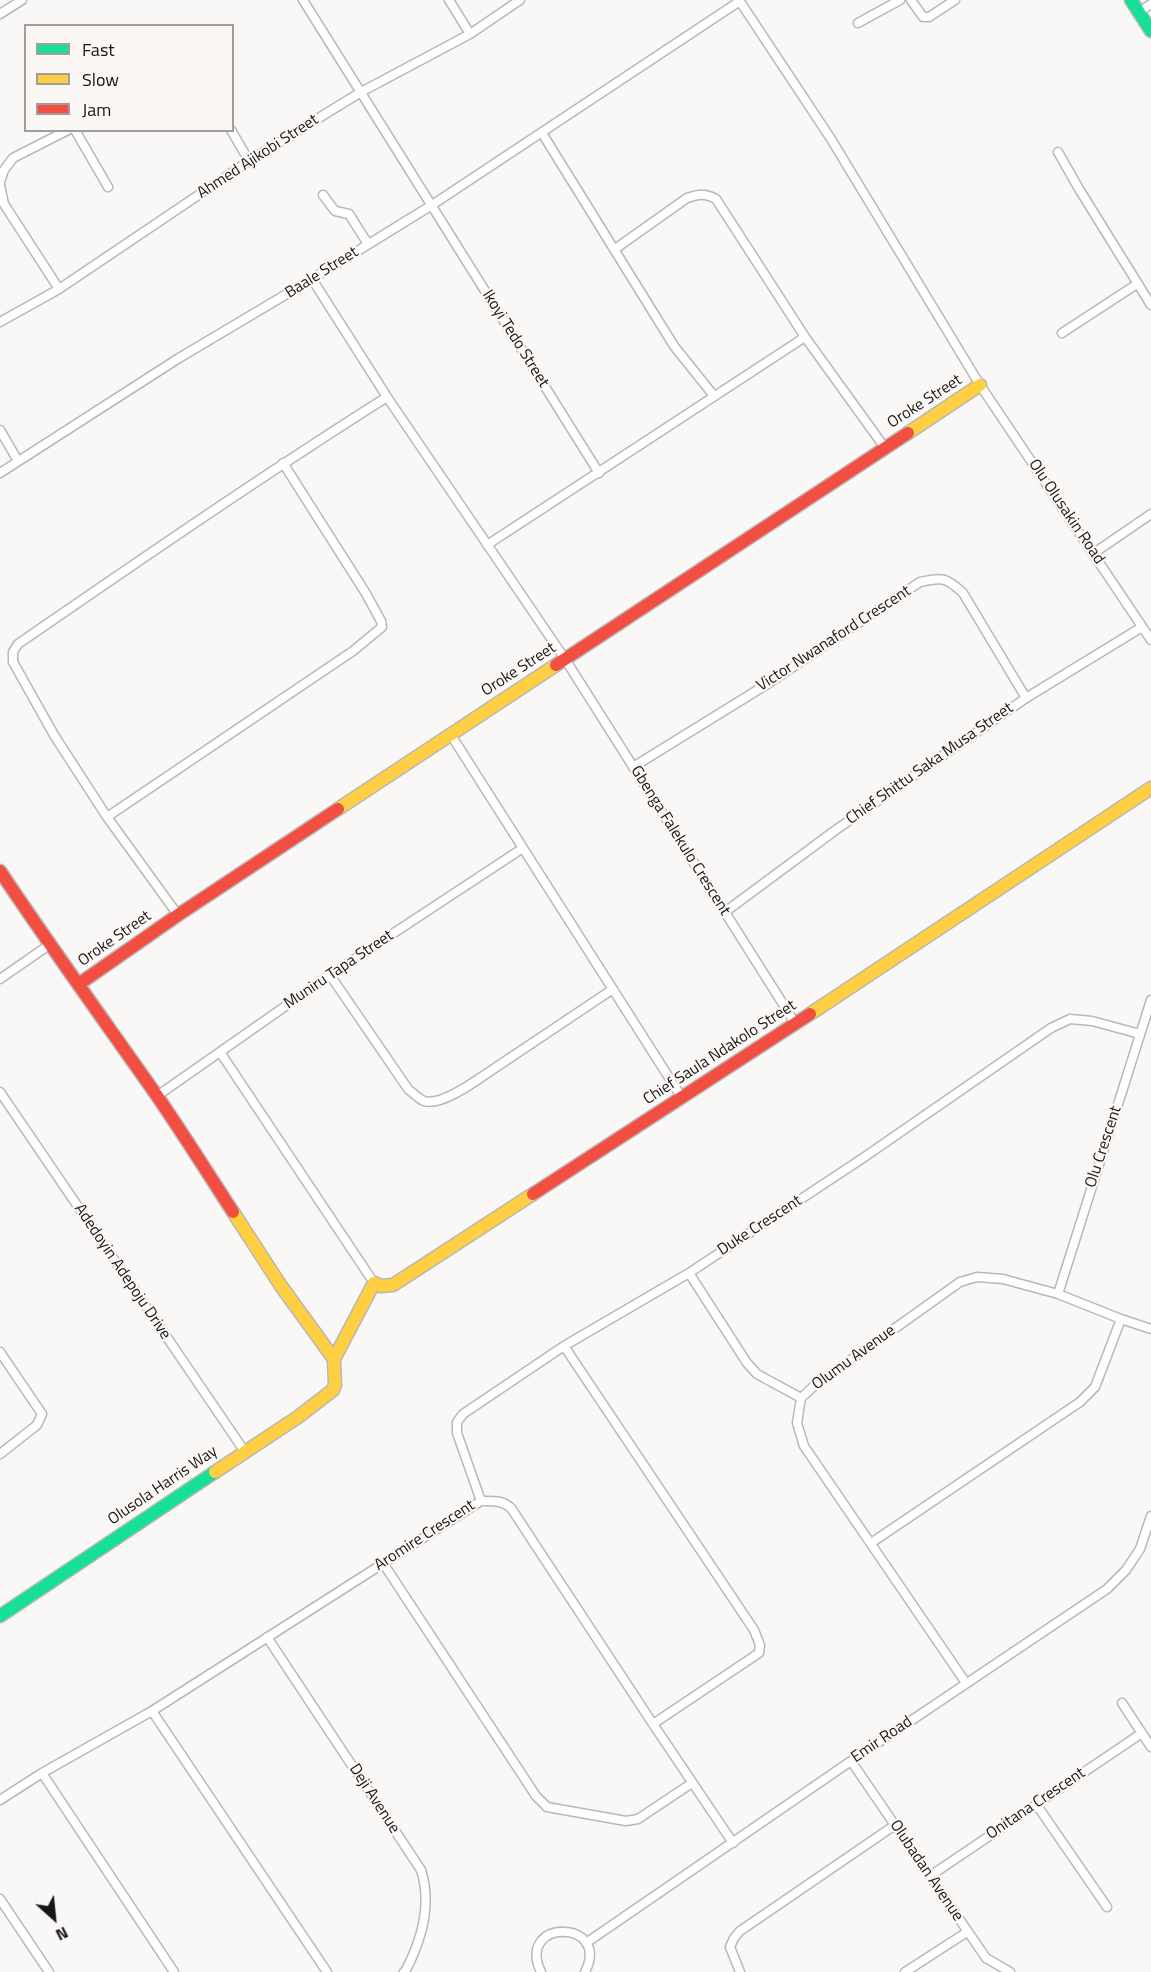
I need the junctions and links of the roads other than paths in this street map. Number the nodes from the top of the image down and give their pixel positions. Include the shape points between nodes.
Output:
1 (22, 0) edge
2 (303, 0) edge
3 (449, 0) edge
4 (520, 0) edge
5 (900, 0) edge
6 (912, 0) edge
7 (955, 0) edge
8 (1131, 0) edge
9 (739, 1) edge
10 (1151, 4) edge
11 (1139, 12) junction
12 (0, 14) edge
13 (858, 23) dead end
14 (1151, 31) edge
15 (471, 34) junction
16 (361, 92) junction
17 (64, 132) edge
18 (76, 132) edge
19 (232, 132) edge
20 (542, 133) junction
21 (1058, 152) dead end
22 (249, 161) junction
23 (0, 183) edge
24 (108, 187) dead end
25 (323, 195) dead end
26 (432, 205) junction
27 (368, 244) junction
28 (615, 249) junction
29 (312, 279) junction
30 (1137, 284) junction
31 (59, 289) junction
32 (1151, 305) edge
33 (0, 322) edge
34 (1062, 333) dead end
35 (805, 337) junction
36 (980, 385) junction
37 (714, 396) junction
38 (387, 397) junction
39 (0, 430) edge
40 (885, 448) junction
41 (18, 461) junction
42 (283, 463) junction
43 (0, 473) edge
44 (599, 473) junction
45 (1151, 514) edge
46 (487, 545) junction
47 (1094, 553) junction
48 (1142, 627) junction
49 (1151, 640) edge
50 (565, 659) junction
51 (1026, 698) junction
52 (450, 735) junction
53 (633, 768) junction
54 (1151, 788) edge
55 (107, 817) junction
56 (523, 848) junction
57 (0, 871) edge
58 (725, 912) junction
59 (178, 915) junction
60 (49, 945) junction
61 (330, 975) junction
62 (0, 979) edge
63 (79, 984) junction
64 (613, 989) junction
65 (1151, 1000) edge
66 (795, 1023) junction
67 (1140, 1034) junction
68 (220, 1052) junction
69 (0, 1092) edge
70 (157, 1096) junction
71 (682, 1098) junction
72 (688, 1273) junction
73 (374, 1283) junction
74 (1058, 1294) junction
75 (1120, 1319) junction
76 (1151, 1329) edge
77 (564, 1346) junction
78 (0, 1352) edge
79 (334, 1359) junction
80 (801, 1398) junction
81 (245, 1452) junction
82 (0, 1454) edge
83 (481, 1501) junction
84 (1151, 1516) edge
85 (871, 1543) junction
86 (383, 1563) junction
87 (1, 1614) edge
88 (267, 1637) junction
89 (966, 1683) junction
90 (1122, 1703) dead end
91 (152, 1711) junction
92 (653, 1724) junction
93 (1142, 1733) junction
94 (1151, 1747) edge
95 (851, 1761) junction
96 (42, 1773) junction
97 (692, 1783) junction
98 (0, 1800) edge
99 (1036, 1804) junction
100 (895, 1825) junction
101 (733, 1843) junction
102 (930, 1875) junction
103 (0, 1899) edge
104 (1107, 1907) dead end
105 (967, 1932) junction
106 (586, 1943) junction
107 (49, 1972) edge
108 (174, 1972) edge
109 (327, 1972) edge
110 (404, 1972) edge
111 (541, 1972) edge
112 (585, 1972) edge
113 (740, 1972) edge
114 (905, 1972) edge
115 (1010, 1972) edge

1 - 12 street
2 - 16 street, Ikoyi Tedo Street
3 - 15 street
4 - 15 street, Ahmed Ajikobi Street
5 - 13 street
6 - 7 street via 923,17
8 - 11 street
9 - 20 street, Baale Street
9 - 36 street, Olu Olusakin Road via 831,139
10 - 11 street
11 - 14 street
15 - 16 street, Ahmed Ajikobi Street
16 - 22 street, Ahmed Ajikobi Street
16 - 26 street, Ikoyi Tedo Street
17 - 23 street via 13,158
18 - 24 street
19 - 22 street
20 - 26 street, Baale Street
20 - 28 street
21 - 30 street
22 - 31 street, Ahmed Ajikobi Street
23 - 31 street via 4,204
25 - 27 street via 335,211 349,214
26 - 27 street, Baale Street
26 - 44 street, Ikoyi Tedo Street
27 - 29 street, Baale Street
28 - 35 street via 687,198 704,194 716,199
28 - 37 street via 675,346
29 - 38 street, Gbenga Falekulo Crescent
29 - 41 street, Baale Street
30 - 32 street
30 - 34 street
31 - 33 street, Ahmed Ajikobi Street
35 - 37 street
35 - 40 street
36 - 40 street, Oroke Street
36 - 47 street, Olu Olusakin Road
37 - 44 street
38 - 42 street
38 - 46 street, Gbenga Falekulo Crescent
39 - 41 street
40 - 50 street, Oroke Street
41 - 43 street, Baale Street
42 - 55 street via 18,644 13,652 13,662 54,735
42 - 55 street via 365,592 382,627 344,658
44 - 46 street
45 - 47 street
46 - 50 street, Gbenga Falekulo Crescent
47 - 48 street, Olu Olusakin Road
48 - 49 street, Olu Olusakin Road
48 - 51 street, Chief Shittu Saka Musa Street
50 - 52 street, Oroke Street
50 - 53 street, Gbenga Falekulo Crescent
51 - 53 street, Victor Nwanaford Crescent via 963,593 951,582 938,578 920,582
51 - 58 street, Chief Shittu Saka Musa Street
52 - 56 street
52 - 59 street, Oroke Street
53 - 58 street, Gbenga Falekulo Crescent
54 - 66 street, Chief Saula Ndakolo Street
55 - 59 street
56 - 61 street, Muniru Tapa Street
56 - 64 street
57 - 60 street
58 - 66 street, Gbenga Falekulo Crescent
59 - 63 street, Oroke Street
60 - 62 street
60 - 63 street
61 - 64 street via 408,1089 424,1101 436,1102 473,1083
61 - 68 street, Muniru Tapa Street
63 - 70 street
64 - 71 street
65 - 67 street, Olu Crescent
66 - 71 street, Chief Saula Ndakolo Street
67 - 72 street, Duke Crescent via 1092,1021 1070,1020 1051,1028
67 - 74 street, Olu Crescent
68 - 70 street, Muniru Tapa Street
68 - 73 street
69 - 81 street, Adedoyin Adepoju Drive
70 - 79 street via 281,1286
71 - 73 street, Chief Saula Ndakolo Street via 393,1285
72 - 77 street, Duke Crescent
72 - 80 street via 747,1364 757,1374
73 - 79 street
74 - 75 street, Olumu Avenue
74 - 80 street, Olumu Avenue via 1003,1279 977,1277 960,1282
75 - 76 street, Olumu Avenue
75 - 85 street via 1095,1387 1080,1402
77 - 83 street, Duke Crescent via 463,1414 457,1422 461,1448
77 - 92 street via 754,1630 760,1645 759,1653
78 - 82 street via 42,1414 37,1425
79 - 81 street, Olusola Harris Way via 336,1385 329,1394
80 - 85 street, Olumu Avenue via 797,1423 804,1446
81 - 87 street, Olusola Harris Way
83 - 86 street, Aromire Crescent
83 - 92 street, Aromire Crescent via 504,1502 511,1508
84 - 89 street, Emir Road via 1140,1549 1107,1589
85 - 89 street, Olumu Avenue
86 - 88 street, Aromire Crescent
86 - 97 street via 536,1796 547,1806 626,1821 638,1819
88 - 91 street, Aromire Crescent
88 - 110 street, Deji Avenue via 421,1869 427,1902 417,1948
89 - 95 street, Emir Road
90 - 93 street
91 - 96 street, Aromire Crescent
91 - 109 street
92 - 97 street, Aromire Crescent
93 - 94 street
93 - 99 street, Onitana Crescent
95 - 100 street, Olubadan Avenue
95 - 101 street, Emir Road
96 - 98 street, Aromire Crescent
96 - 108 street
97 - 101 street, Aromire Crescent
99 - 102 street, Onitana Crescent
99 - 104 street
100 - 102 street, Olubadan Avenue
100 - 113 street via 740,1931 730,1947
101 - 106 street, Emir Road
102 - 105 street, Olubadan Avenue
103 - 107 street
105 - 114 street
105 - 115 street, Olubadan Avenue via 986,1958
106 - 111 street via 565,1930 549,1935 538,1948
106 - 112 street via 590,1956

